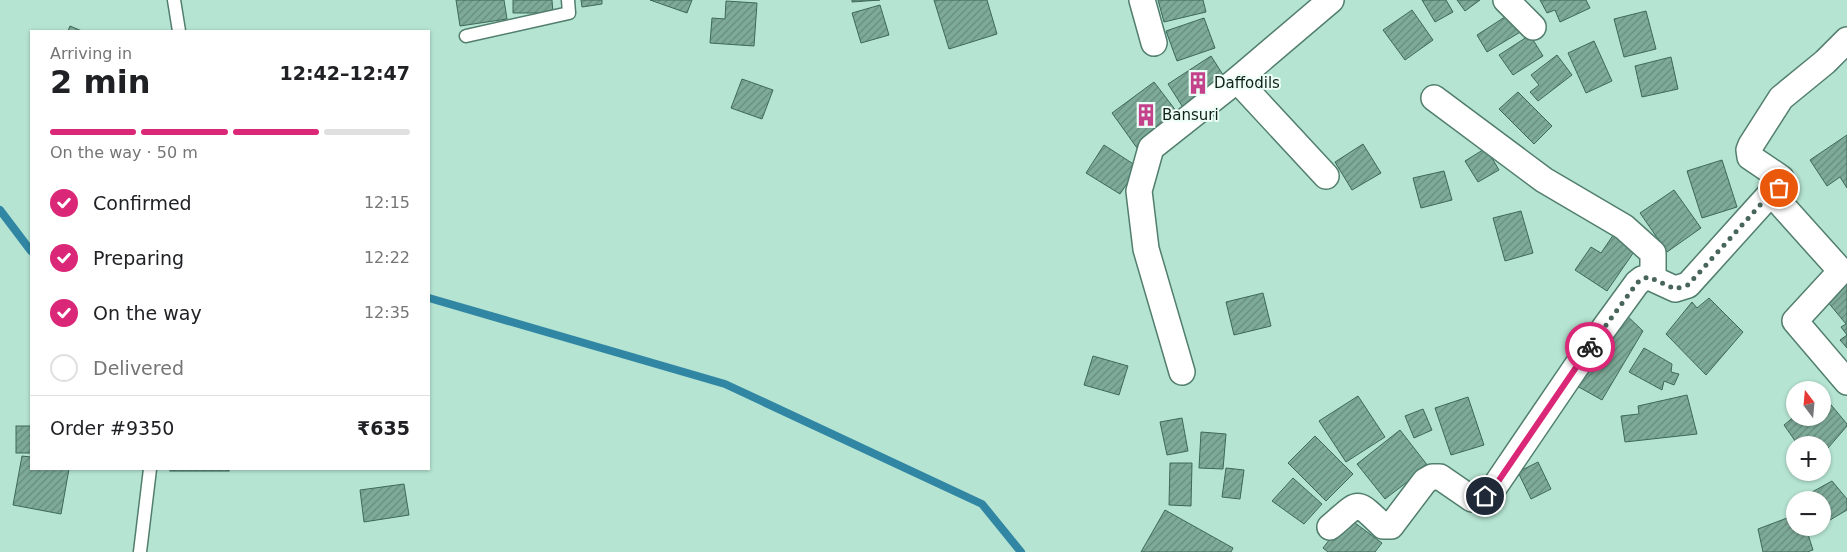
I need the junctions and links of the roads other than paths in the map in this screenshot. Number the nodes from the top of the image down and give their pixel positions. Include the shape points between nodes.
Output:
1 (174, 0) edge
2 (568, 0) edge
3 (1142, 0) edge
4 (1331, 0) edge
5 (1506, 0) edge
6 (1534, 27) dead end
7 (179, 30) edge
8 (466, 36) dead end
9 (1847, 40) edge
10 (1154, 43) dead end
11 (1237, 80) junction
12 (1434, 98) dead end
13 (1326, 176) dead end
14 (1771, 193) junction
15 (1653, 278) junction
16 (1182, 372) dead end
17 (1847, 382) edge
18 (150, 470) edge
19 (1330, 527) dead end
20 (140, 552) edge

1 - 7 lane
2 - 8 lane via 569,13
3 - 10 street
4 - 11 street
5 - 6 street
9 - 14 street via 1780,98 1750,145 1751,159 1782,180 1779,188
11 - 13 street
11 - 16 street via 1150,148 1139,191 1146,249
12 - 15 street via 1544,180 1624,228 1653,253
14 - 15 street via 1688,285 1677,289
14 - 17 street via 1841,271 1795,321
15 - 19 street via 1646,277 1637,283 1490,492 1472,499 1440,477 1432,477 1425,481 1391,526 1383,526 1358,506
18 - 20 lane

